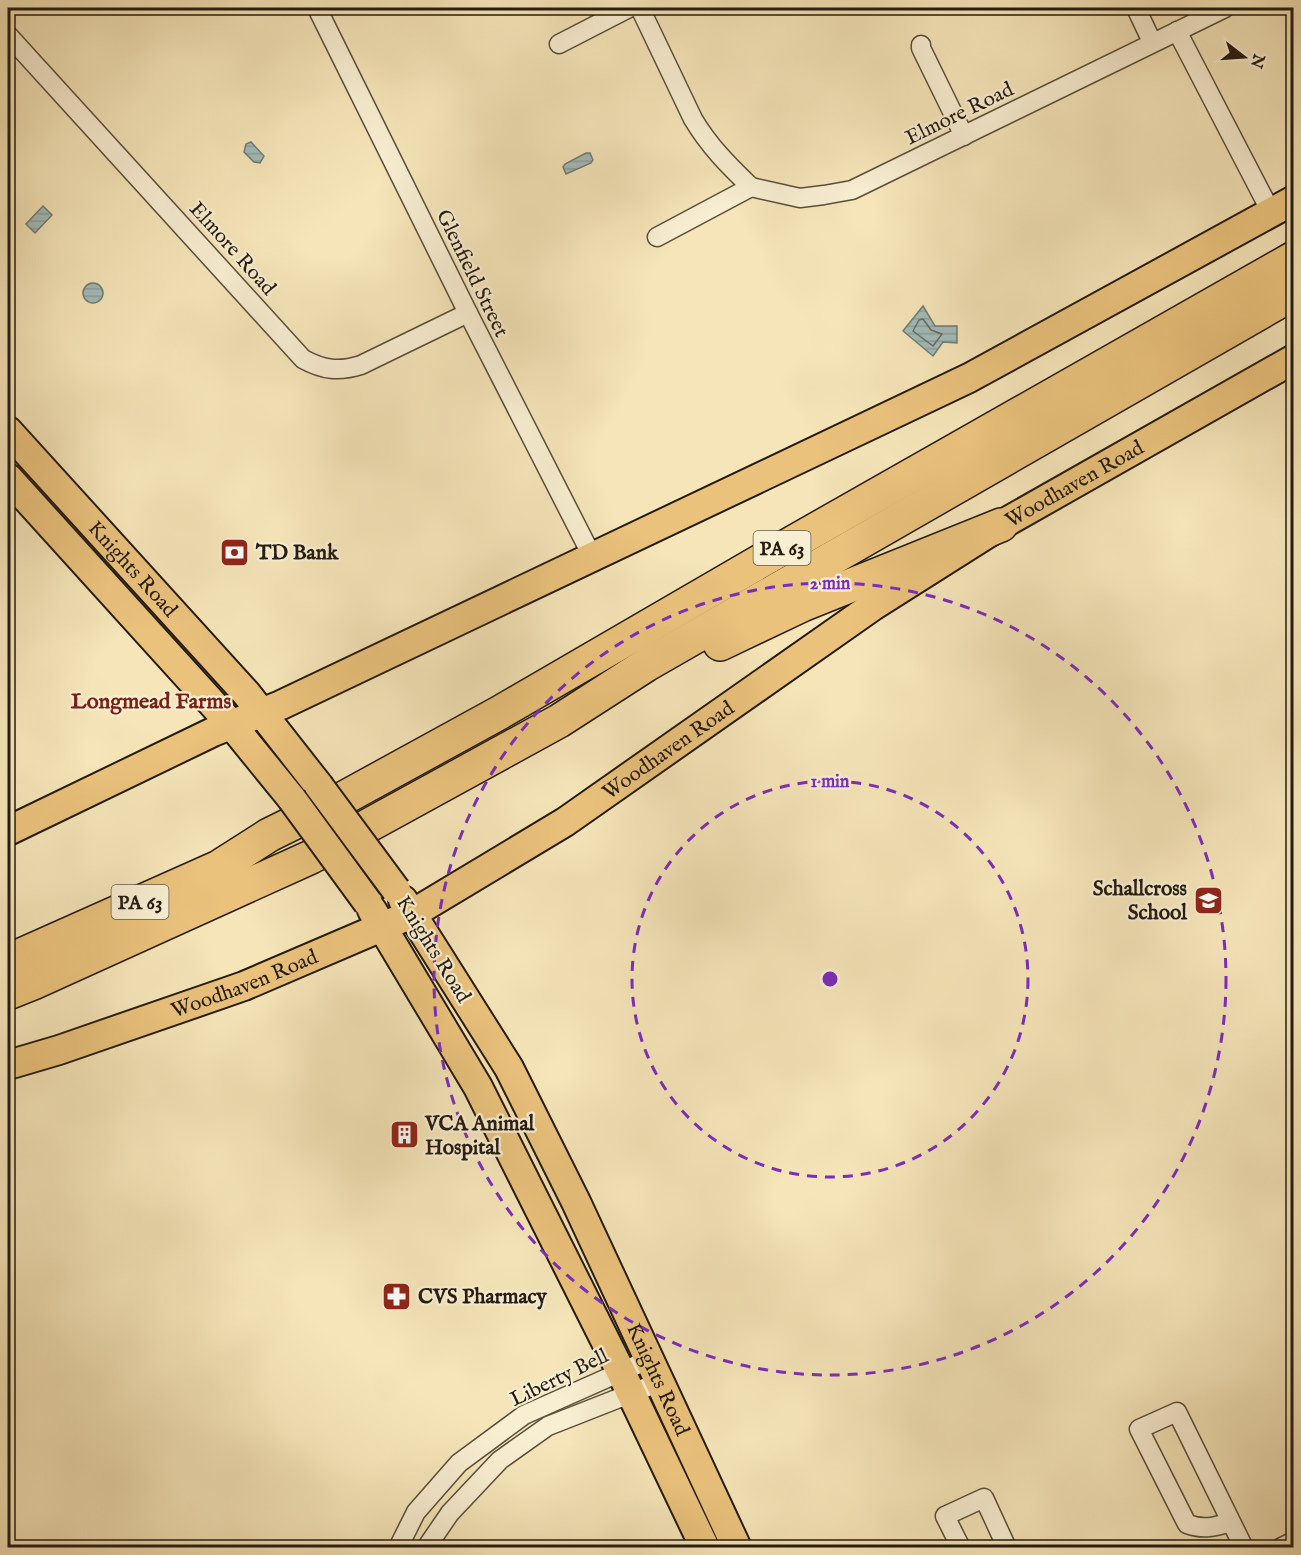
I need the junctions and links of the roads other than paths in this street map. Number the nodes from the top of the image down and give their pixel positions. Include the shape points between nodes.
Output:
1 (317, 8) edge
2 (629, 8) edge
3 (640, 8) edge
4 (1136, 8) edge
5 (1225, 8) edge
6 (1200, 13) edge
7 (1178, 31) junction
8 (8, 35) edge
9 (1152, 42) junction
10 (559, 44) dead end
11 (921, 45) dead end
12 (964, 136) junction
13 (751, 187) junction
14 (1282, 206) edge
15 (657, 237) dead end
16 (1293, 258) edge
17 (1293, 293) edge
18 (468, 313) junction
19 (1293, 358) edge
20 (8, 431) edge
21 (8, 478) edge
22 (1001, 525) junction
23 (592, 556) junction
24 (149, 586) junction
25 (125, 608) junction
26 (262, 712) junction
27 (559, 721) junction
28 (231, 724) junction
29 (8, 831) edge
30 (269, 835) junction
31 (412, 914) junction
32 (375, 915) junction
33 (8, 938) edge
34 (8, 961) edge
35 (8, 993) edge
36 (8, 1065) edge
37 (655, 1370) junction
38 (626, 1383) junction
39 (1231, 1521) junction
40 (1293, 1541) edge
41 (398, 1548) edge
42 (426, 1548) edge
43 (705, 1548) edge
44 (737, 1548) edge
45 (961, 1548) edge
46 (1007, 1548) edge
47 (1244, 1548) edge
48 (1280, 1548) edge

1 - 18 street, Glenfield Street
2 - 10 street
3 - 13 street via 704,137
4 - 9 street
5 - 6 street, Elmore Road
6 - 7 street, Elmore Road
7 - 9 street, Elmore Road
7 - 14 street
8 - 18 street, Elmore Road via 303,358 317,367 345,370 361,365
9 - 12 street, Elmore Road
11 - 12 street
12 - 13 street, Elmore Road via 852,190 800,198
13 - 15 street
14 - 23 main road via 979,374
16 - 30 highway, PA 63 via 499,713
17 - 27 highway, PA 63 via 646,665
18 - 23 street, Glenfield Street
19 - 22 main road, Woodhaven Road
20 - 24 main road, Knights Road
21 - 25 main road, Knights Road
22 - 27 highway via 802,606
22 - 31 main road, Woodhaven Road via 873,606 565,822
23 - 26 main road
24 - 25 main road
24 - 26 main road, Knights Road
25 - 28 main road, Knights Road
26 - 28 main road
26 - 31 main road, Knights Road, bridge
27 - 35 highway, PA 63 via 311,857
28 - 29 main road
28 - 32 main road, Knights Road, bridge via 292,799
30 - 33 highway via 210,854
30 - 34 highway, PA 63 via 219,867
31 - 32 main road, Woodhaven Road
31 - 37 main road, Knights Road via 508,1068
32 - 36 main road, Woodhaven Road via 244,986
32 - 38 main road, Knights Road via 478,1087
37 - 38 street, Liberty Bell
37 - 38 street, Liberty Bell
37 - 44 main road, Knights Road
38 - 41 street, Liberty Bell via 524,1415 459,1463 416,1512
38 - 42 street, Liberty Bell via 548,1426 500,1460 450,1513
38 - 43 main road, Knights Road
39 - 39 street via 1202,1529 1187,1524 1139,1429 1177,1412
39 - 47 street
40 - 48 street
45 - 46 street via 945,1516 984,1498

